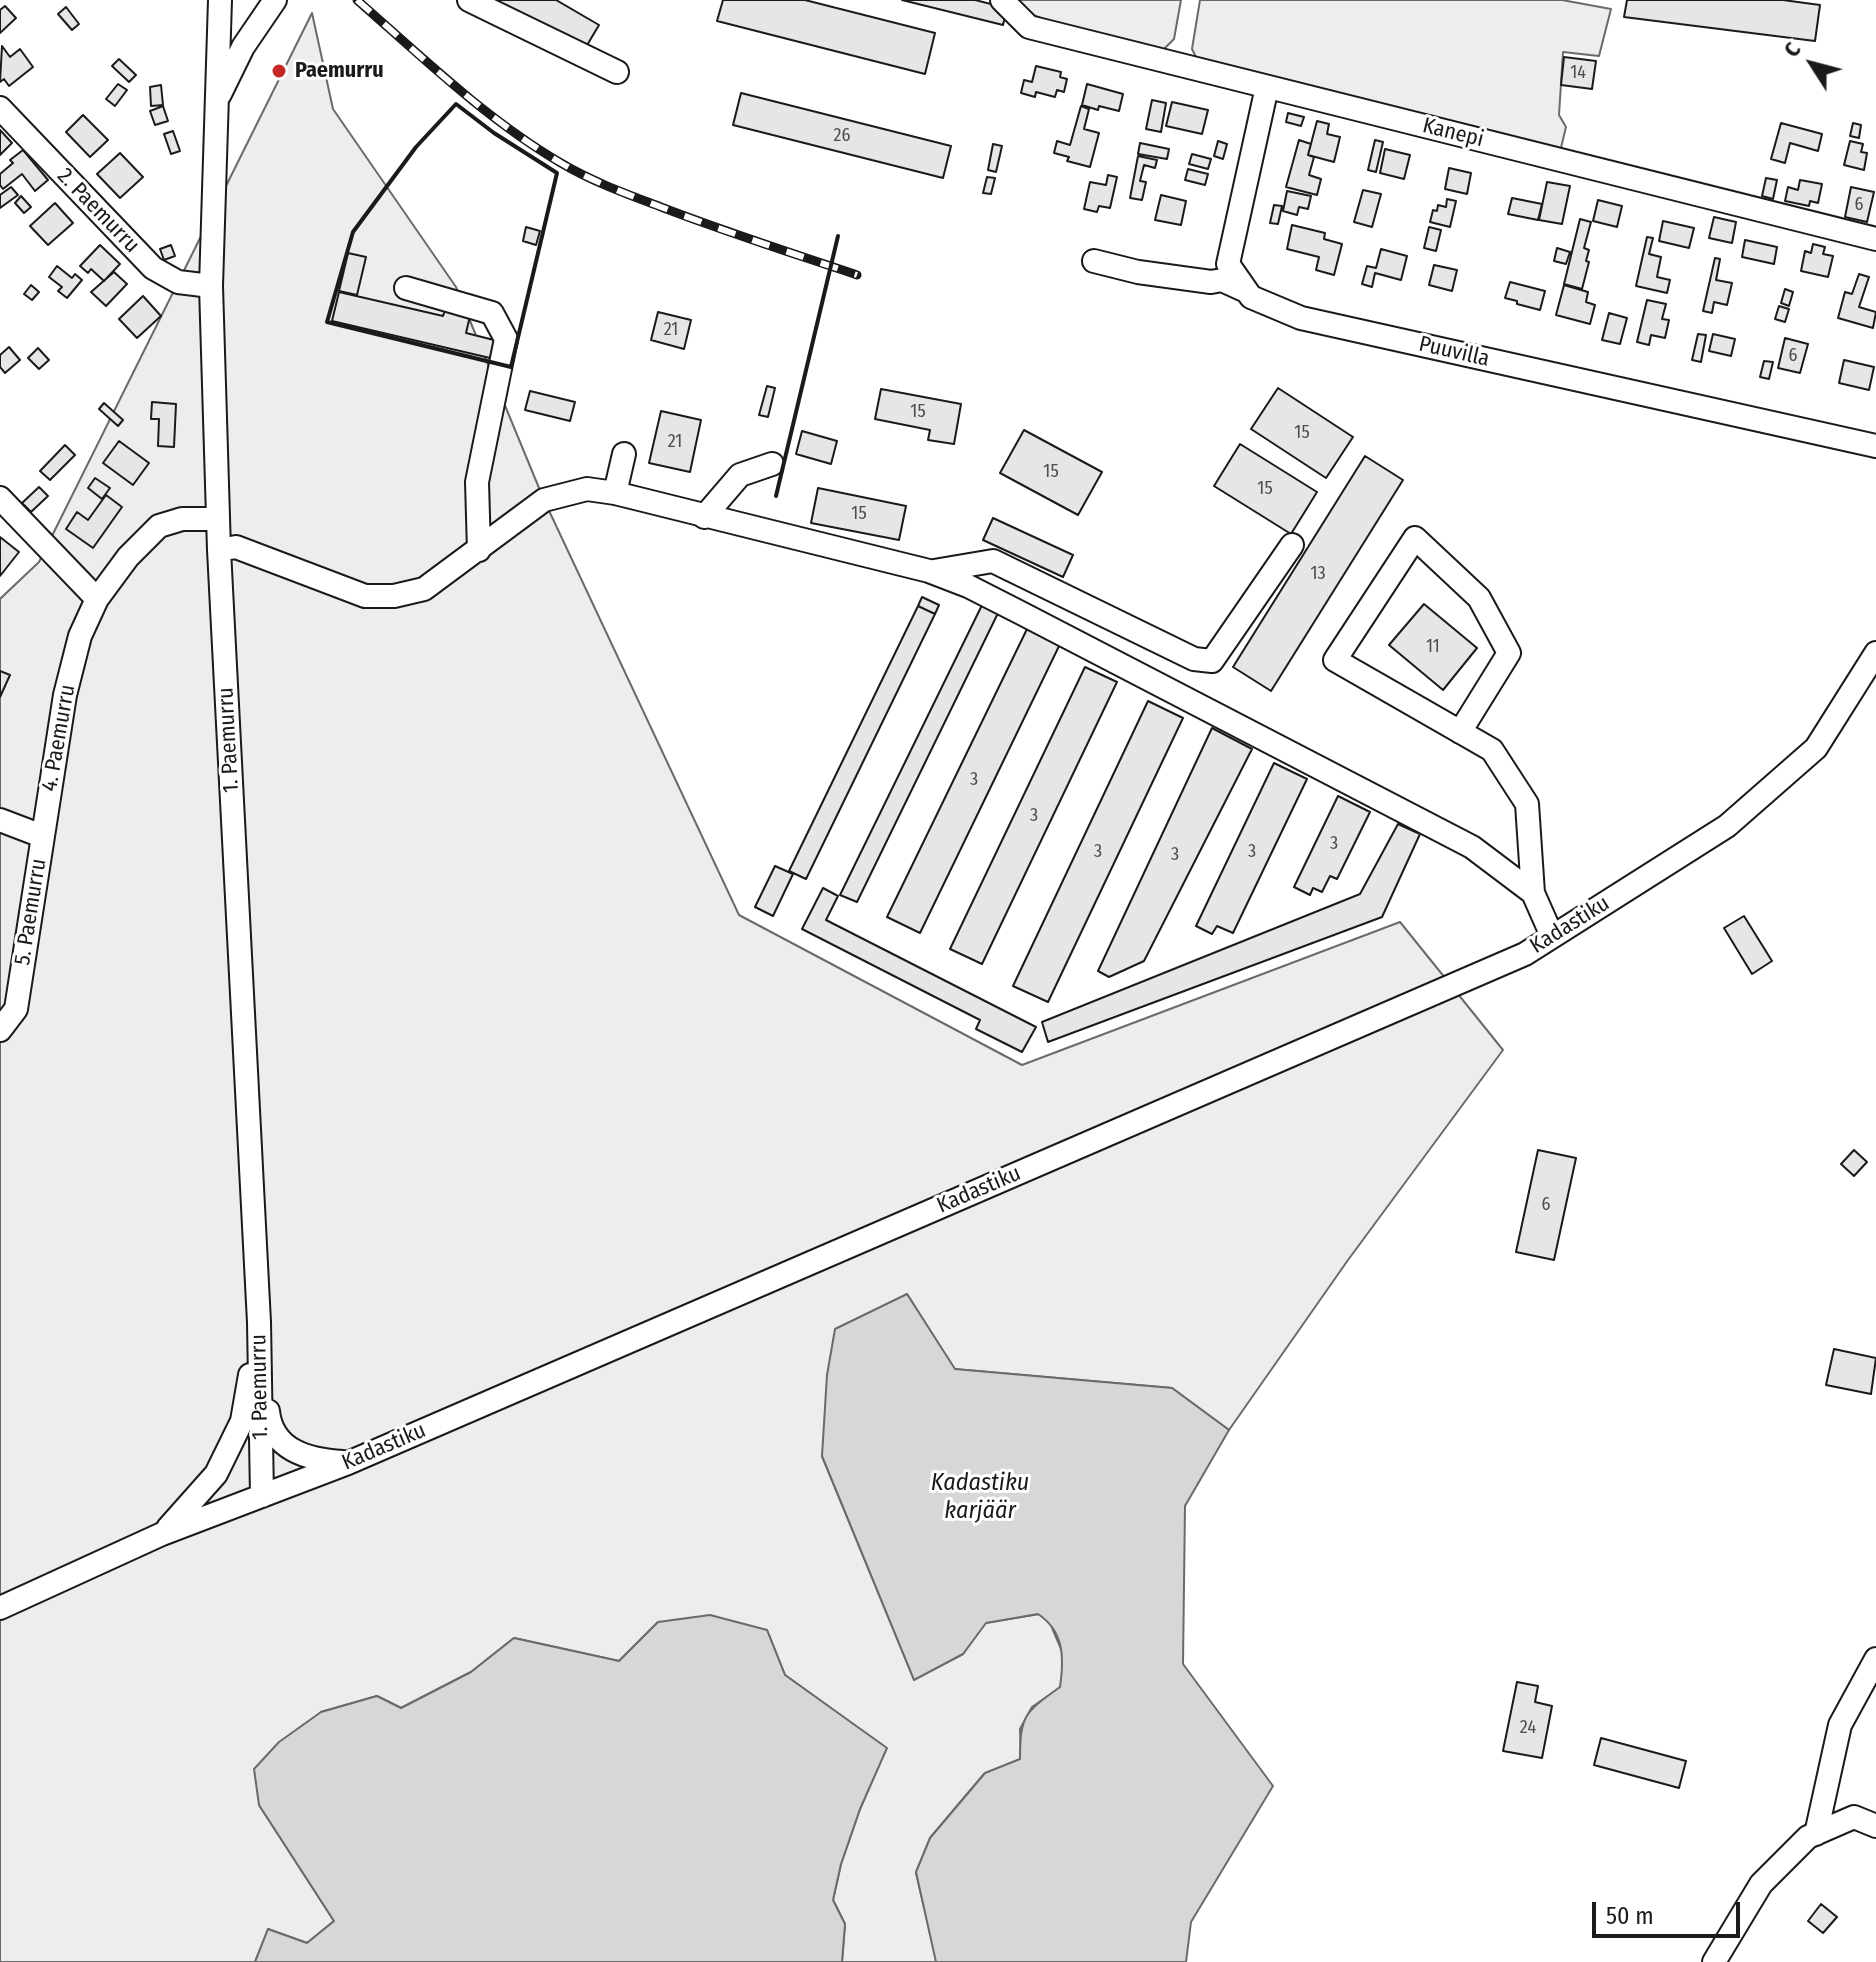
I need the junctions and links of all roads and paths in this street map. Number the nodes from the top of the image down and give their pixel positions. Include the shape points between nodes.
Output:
1 (220, 0) edge
2 (275, 0) edge
3 (469, 0) edge
4 (1002, 0) edge
5 (617, 72) dead end
6 (1267, 87) junction
7 (216, 102) junction
8 (0, 108) edge
9 (1876, 239) edge
10 (1094, 261) dead end
11 (211, 286) junction
12 (406, 288) dead end
13 (1247, 291) junction
14 (1876, 446) edge
15 (624, 454) dead end
16 (772, 464) dead end
17 (615, 493) junction
18 (0, 498) edge
19 (704, 517) junction
20 (218, 519) junction
21 (1292, 545) dead end
22 (219, 550) junction
23 (479, 550) junction
24 (929, 571) junction
25 (97, 599) junction
26 (1876, 653) edge
27 (1460, 732) junction
28 (0, 820) edge
29 (42, 836) junction
30 (1533, 893) junction
31 (1552, 936) junction
32 (0, 1030) edge
33 (259, 1322) junction
34 (348, 1463) junction
35 (262, 1496) junction
36 (162, 1534) junction
37 (0, 1608) edge
38 (1876, 1659) edge
39 (1876, 1826) edge
40 (1816, 1834) junction
41 (1714, 1962) edge

1 - 7 street
2 - 7 street, 1. Paemurru via 243,47
3 - 5 street
4 - 6 street, Kanepi via 1029,27
6 - 9 street, Kanepi
6 - 13 street via 1228,264
7 - 11 street, 1. Paemurru
8 - 11 street, 2. Paemurru via 153,268 178,282
10 - 13 street, Puuvilla via 1138,272 1222,280
11 - 20 street, 1. Paemurru
12 - 23 street via 492,313 506,339 477,482
13 - 14 street, Puuvilla via 1301,318
15 - 17 street
16 - 19 street via 740,475
17 - 19 street
17 - 23 street via 587,489 544,500
18 - 25 street
19 - 24 street
20 - 22 street, 1. Paemurru
20 - 25 street, 4. Paemurru via 182,519 159,526
21 - 24 street via 1212,661 1194,659 993,561
22 - 23 street via 236,547 365,596 424,589
22 - 33 street, 1. Paemurru
24 - 30 street via 968,586 1413,814 1472,847
25 - 29 street, 4. Paemurru via 80,636 65,695
26 - 31 street, Kadastiku via 1816,748 1749,807
27 - 27 street via 1509,653 1479,598 1415,538 1335,660
27 - 30 street via 1492,750 1527,804
28 - 29 street
29 - 32 street, 5. Paemurru via 16,1009
30 - 31 street
31 - 34 street, Kadastiku via 1511,960
33 - 34 street via 269,1423 277,1437 313,1460
33 - 35 street, 1. Paemurru
33 - 36 street via 242,1421 216,1474
34 - 35 street, Kadastiku
35 - 36 street, Kadastiku
36 - 37 street, Kadastiku
38 - 40 street via 1840,1725
39 - 40 street via 1854,1817
40 - 41 street via 1761,1884

